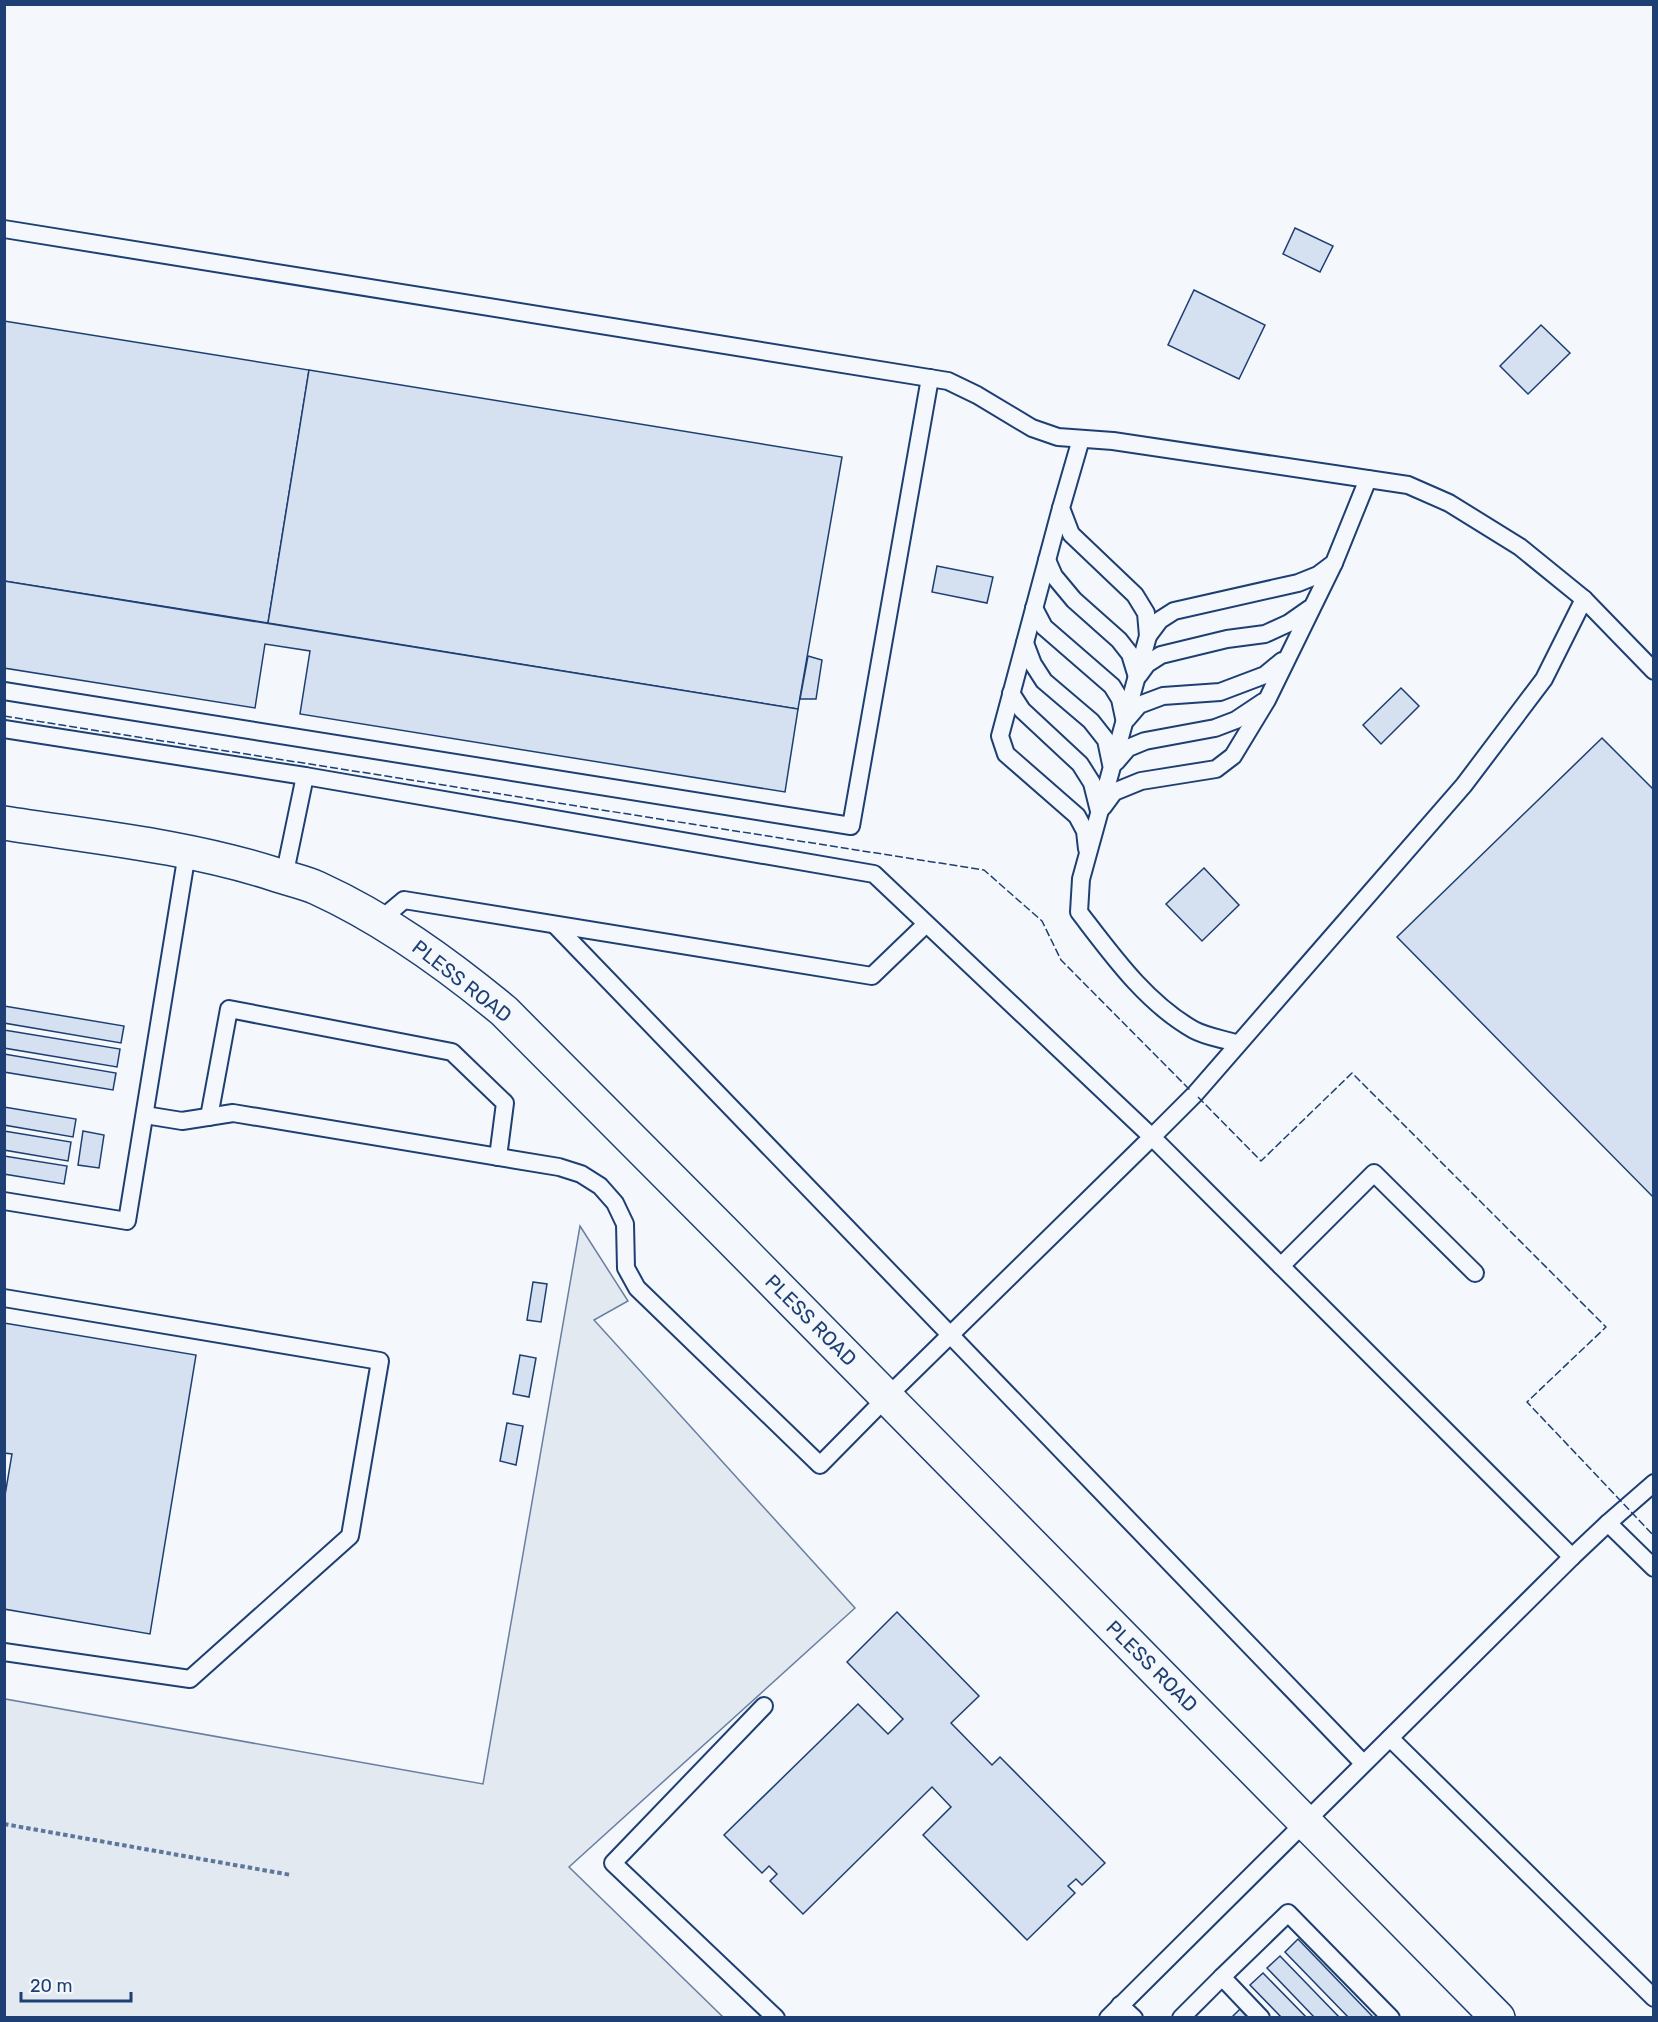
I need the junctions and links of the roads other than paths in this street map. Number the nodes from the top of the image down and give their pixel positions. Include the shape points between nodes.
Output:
1 (4, 230) edge
2 (930, 378) junction
3 (1081, 439) junction
4 (1368, 479) junction
5 (1061, 508) junction
6 (1047, 560) junction
7 (1334, 563) junction
8 (1584, 600) junction
9 (1312, 607) junction
10 (1034, 608) junction
11 (1148, 636) junction
12 (1024, 643) junction
13 (1293, 646) junction
14 (1653, 671) edge
15 (1137, 678) junction
16 (4, 691) edge
17 (1011, 693) junction
18 (1267, 700) junction
19 (1125, 722) junction
20 (4, 729) edge
21 (1112, 768) junction
22 (305, 776) junction
23 (1099, 812) junction
24 (4, 823) edge
25 (187, 853) junction
26 (1088, 855) junction
27 (284, 877) junction
28 (379, 921) junction
29 (926, 924) junction
30 (555, 925) junction
31 (1238, 1044) junction
32 (145, 1115) junction
33 (209, 1117) junction
34 (1152, 1137) junction
35 (498, 1157) junction
36 (4, 1201) edge
37 (1281, 1266) junction
38 (1475, 1273) dead end
39 (4, 1299) edge
40 (951, 1335) junction
41 (886, 1396) junction
42 (1653, 1483) edge
43 (1608, 1523) junction
44 (1572, 1557) junction
45 (1653, 1568) edge
46 (4, 1652) edge
47 (764, 1706) dead end
48 (1390, 1738) junction
49 (1363, 1764) junction
50 (1305, 1821) junction
51 (1222, 1977) junction
52 (1653, 1998) edge
53 (1120, 2005) junction
54 (1489, 2015) edge
55 (776, 2018) edge
56 (1108, 2018) edge
57 (1134, 2018) edge
58 (1181, 2018) edge
59 (1261, 2018) edge
60 (1392, 2018) edge

1 - 2 lane
2 - 3 lane via 967,390 1032,428 1058,437
2 - 16 lane via 851,826
3 - 4 lane
3 - 5 lane
4 - 7 lane
4 - 8 lane via 1408,485 1449,503 1520,547
5 - 6 lane
5 - 11 lane via 1071,534 1135,595 1146,613
6 - 10 lane
6 - 15 lane via 1054,576 1074,600 1130,654
7 - 9 lane
7 - 11 lane via 1298,584 1174,611 1160,620
8 - 14 lane
8 - 31 lane via 1544,680 1464,785
9 - 13 lane
9 - 15 lane via 1265,634 1161,655 1147,664
10 - 12 lane
10 - 19 lane via 1044,627 1112,686 1120,699
11 - 15 lane
12 - 17 lane
12 - 21 lane via 1044,681 1091,721 1106,740
13 - 18 lane
13 - 19 lane via 1281,663 1265,675 1220,692 1163,696 1139,705
15 - 19 lane
17 - 23 lane via 1022,710 1080,764 1092,783
17 - 26 lane via 1000,736 1006,754 1077,816 1085,831
18 - 21 lane via 1215,728 1145,741 1128,748
18 - 23 lane via 1233,756 1216,769 1141,781 1114,792
19 - 21 lane
20 - 22 lane
21 - 23 lane
22 - 27 lane
22 - 29 lane via 874,874
23 - 26 lane
24 - 25 street, PLESS ROAD
25 - 27 street, PLESS ROAD
25 - 32 lane
26 - 31 lane via 1081,879 1079,912 1110,953 1157,1004 1196,1030
27 - 28 street, PLESS ROAD via 315,887
28 - 30 lane via 404,900
28 - 41 street, PLESS ROAD via 464,978 504,1011
29 - 30 lane via 872,976
29 - 34 lane
30 - 40 lane
31 - 34 lane
32 - 33 lane via 182,1121
32 - 36 lane via 127,1221
33 - 35 lane via 233,1113
33 - 35 lane via 229,1009 452,1052 505,1103
34 - 37 lane
34 - 40 lane
35 - 41 lane via 559,1167 600,1186 615,1203 625,1224 626,1268 637,1288 820,1465
37 - 38 lane via 1374,1173
37 - 44 lane
39 - 46 lane via 380,1361 350,1536 190,1679
40 - 41 lane
40 - 49 lane
41 - 50 street, PLESS ROAD
42 - 43 lane
43 - 44 lane
43 - 45 lane
44 - 48 lane
47 - 55 lane via 613,1863
48 - 49 lane
48 - 52 lane
49 - 50 lane
50 - 53 lane
50 - 54 street, PLESS ROAD
51 - 58 lane
51 - 59 lane
51 - 60 lane via 1288,1912
53 - 56 lane
53 - 57 lane

